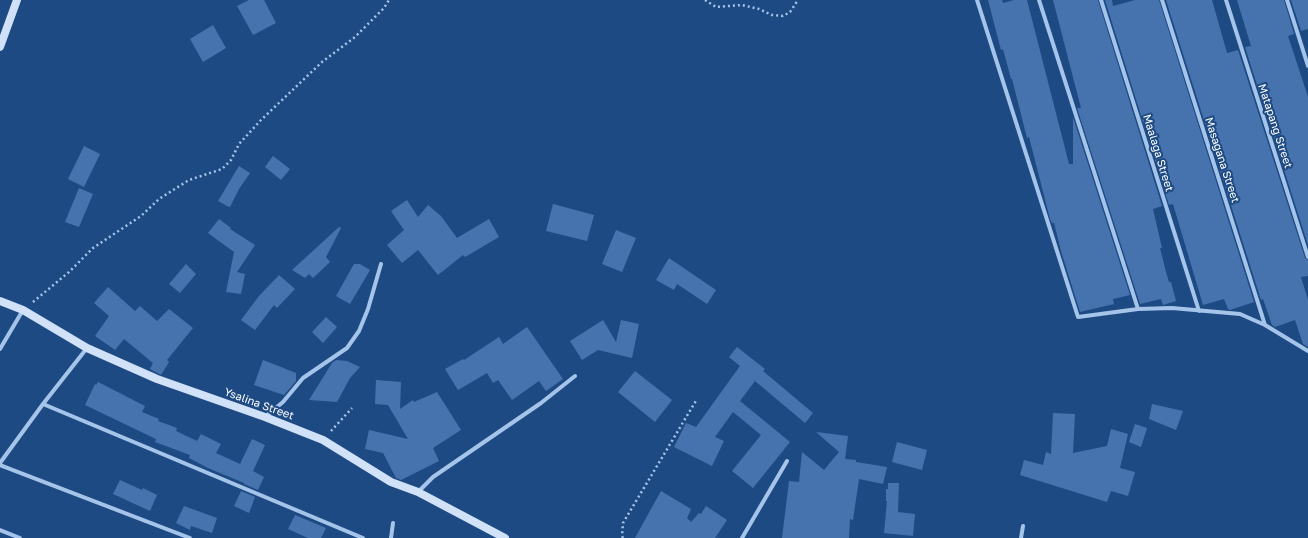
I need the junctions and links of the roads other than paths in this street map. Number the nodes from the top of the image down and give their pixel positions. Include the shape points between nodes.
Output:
1 (17, 0) edge
2 (977, 0) edge
3 (1039, 0) edge
4 (1101, 0) edge
5 (1162, 0) edge
6 (1226, 0) edge
7 (1287, 0) edge
8 (0, 47) edge
9 (1308, 66) edge
10 (1308, 257) edge
11 (380, 264) dead end
12 (0, 301) edge
13 (1138, 309) junction
14 (23, 310) junction
15 (1199, 311) junction
16 (1266, 325) junction
17 (87, 348) junction
18 (0, 349) edge
19 (1308, 352) edge
20 (574, 376) dead end
21 (43, 404) junction
22 (265, 417) junction
23 (787, 462) dead end
24 (0, 464) edge
25 (418, 492) junction
26 (394, 523) dead end
27 (1023, 526) dead end
28 (0, 530) edge
29 (20, 538) edge
30 (190, 538) edge
31 (363, 538) edge
32 (391, 538) edge
33 (505, 538) edge
34 (742, 538) edge
35 (1021, 538) edge

1 - 8 street
2 - 13 street via 1078,317
3 - 13 street
4 - 15 street, Maalaga Street
5 - 16 street, Masagana Street
6 - 10 street, Matapang Street
7 - 9 street
11 - 22 street via 365,316 359,331 347,348 303,378 284,402
12 - 14 street, Ysalina Street
13 - 15 street via 1172,308
14 - 17 street, Ysalina Street
14 - 18 street
15 - 16 street via 1240,314
16 - 19 street
17 - 21 street
17 - 22 street, Ysalina Street via 157,379
20 - 25 street via 541,403 433,477
21 - 24 street
21 - 31 street
22 - 25 street, Ysalina Street via 323,440 391,482
23 - 34 street
24 - 30 street
25 - 33 street, Ysalina Street
26 - 32 street
27 - 35 street
28 - 29 street

